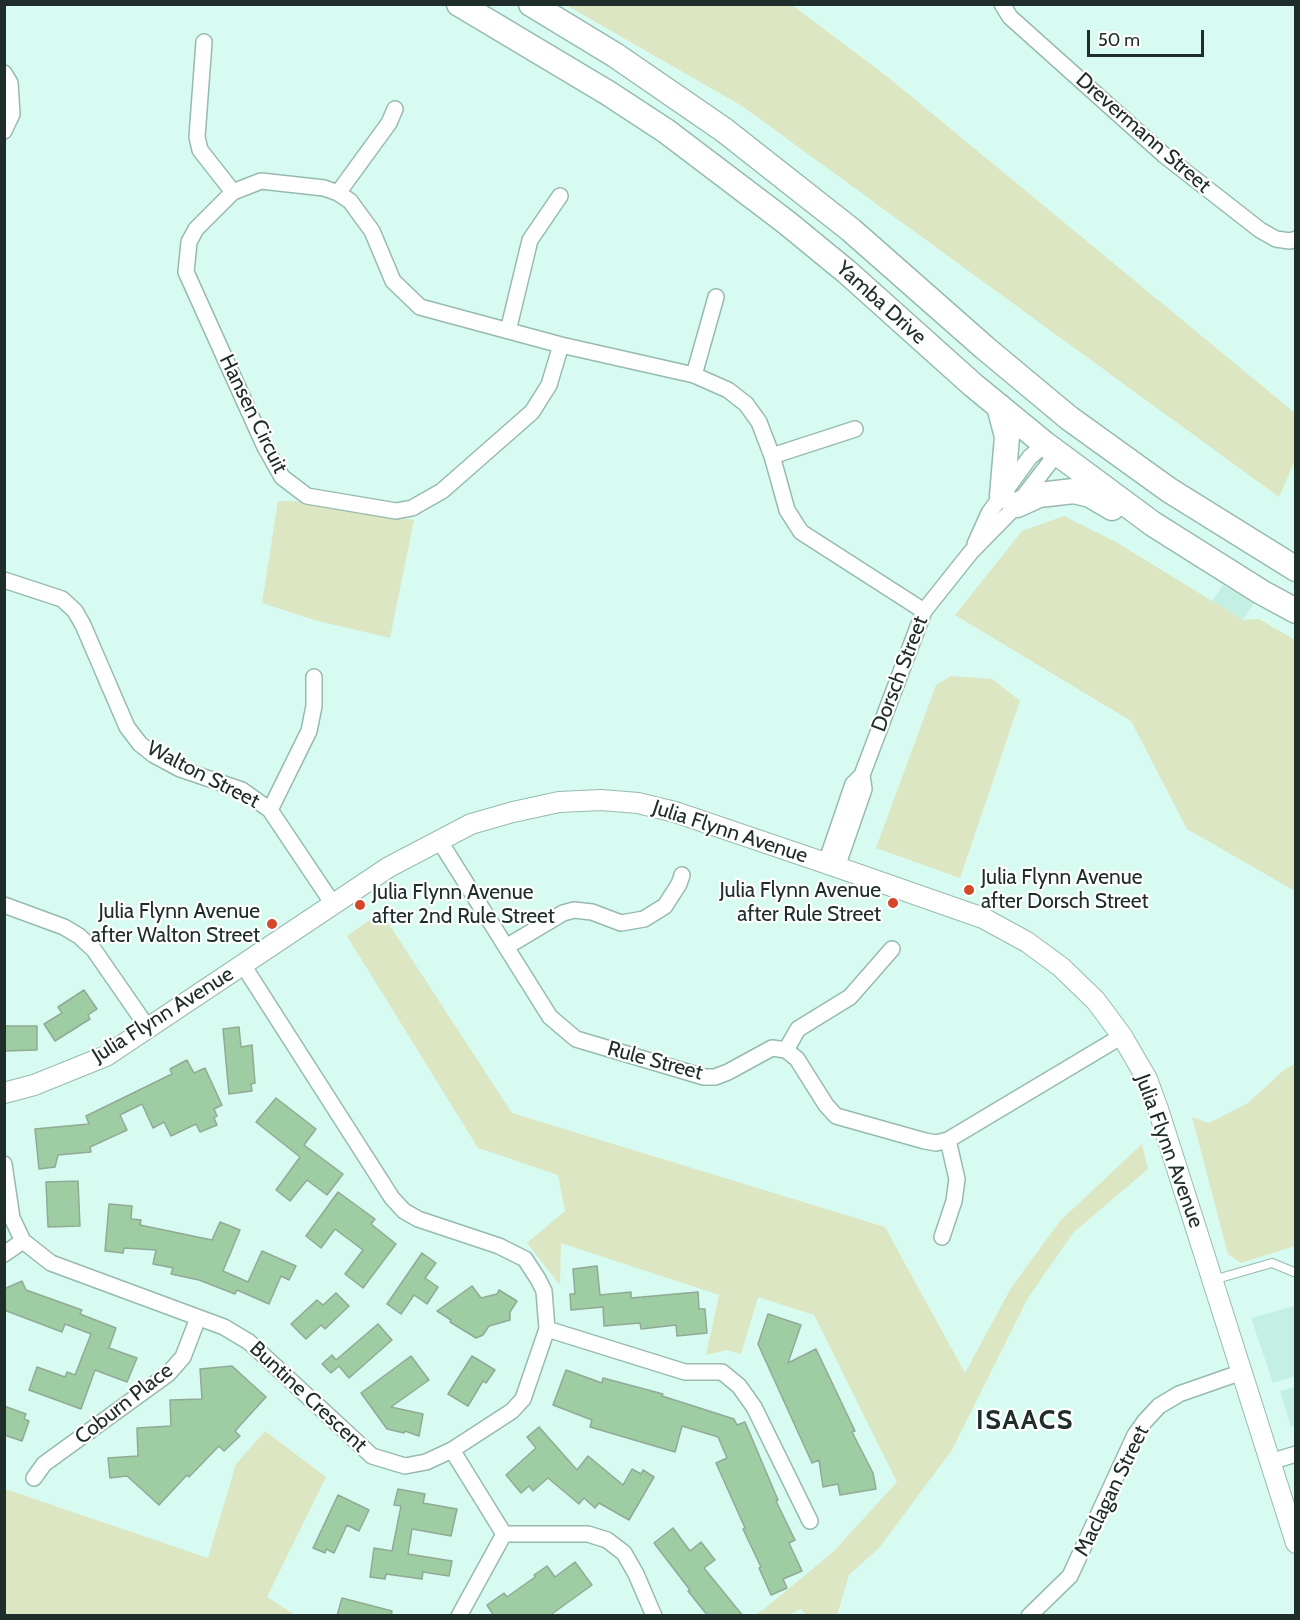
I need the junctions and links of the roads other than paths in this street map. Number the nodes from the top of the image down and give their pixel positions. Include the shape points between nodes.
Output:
1 (459, 4) edge
2 (531, 4) edge
3 (1002, 4) edge
4 (204, 42) dead end
5 (4, 73) edge
6 (395, 109) dead end
7 (4, 131) edge
8 (233, 192) junction
9 (338, 193) junction
10 (560, 196) dead end
11 (1296, 239) edge
12 (716, 297) dead end
13 (508, 331) junction
14 (561, 345) junction
15 (694, 375) junction
16 (999, 406) junction
17 (1072, 420) junction
18 (855, 429) dead end
19 (1051, 448) junction
20 (772, 456) junction
21 (1010, 500) junction
22 (1153, 524) junction
23 (1296, 569) edge
24 (4, 580) edge
25 (1296, 610) edge
26 (921, 617) junction
27 (314, 677) dead end
28 (270, 810) junction
29 (439, 840) junction
30 (832, 865) junction
31 (682, 875) dead end
32 (333, 904) junction
33 (4, 905) edge
34 (506, 947) junction
35 (892, 949) dead end
36 (243, 965) junction
37 (148, 1028) junction
38 (1122, 1036) junction
39 (786, 1050) junction
40 (4, 1093) edge
41 (948, 1140) junction
42 (4, 1164) edge
43 (942, 1238) dead end
44 (23, 1242) junction
45 (4, 1254) edge
46 (1294, 1272) dead end
47 (1213, 1280) junction
48 (198, 1318) junction
49 (547, 1329) junction
50 (1242, 1372) junction
51 (452, 1450) junction
52 (1296, 1454) edge
53 (1270, 1462) junction
54 (34, 1478) dead end
55 (810, 1521) dead end
56 (504, 1534) junction
57 (1296, 1543) edge
58 (459, 1616) edge
59 (654, 1616) edge
60 (1029, 1616) edge

1 - 16 main road, Yamba Drive via 608,93 730,178 847,272
2 - 17 main road, Yamba Drive via 672,93 775,168
3 - 11 street, Drevermann Street via 1010,16 1164,155 1260,230 1276,239
4 - 8 street via 197,137 200,150
5 - 7 street via 10,83 12,114
6 - 9 street via 390,123
8 - 9 street, Hansen Circuit via 261,181
8 - 14 street, Hansen Circuit via 196,229 189,242 186,272 264,444 282,477 307,496 396,511 412,508 442,491 532,412 549,385
9 - 13 street via 350,201 372,231 393,281 420,307
10 - 13 street via 530,240
12 - 15 street
13 - 14 street
14 - 15 street
15 - 20 street via 728,390 746,404 759,422
16 - 19 main road, Yamba Drive
16 - 21 main road via 1007,437
17 - 19 main road
17 - 23 main road, Yamba Drive via 1169,490
18 - 20 street
19 - 21 street, Dorsch Street via 1033,454
19 - 22 main road, Yamba Drive
20 - 26 street via 787,510 801,532
21 - 22 main road via 1074,490 1121,514
21 - 26 street, Dorsch Street via 989,513 971,552
22 - 25 main road, Yamba Drive
24 - 28 street, Walton Street via 62,599 75,611 128,727 140,744 180,769 242,790
26 - 30 street, Dorsch Street via 862,775 864,789
27 - 28 street via 309,731
28 - 32 street, Walton Street
29 - 30 street, Julia Flynn Avenue via 471,824 513,812 560,801 601,800 675,812
29 - 32 street, Julia Flynn Avenue
29 - 34 street, Rule Street
30 - 38 street, Julia Flynn Avenue via 983,918 1027,942 1061,967 1096,1001
31 - 34 street via 664,906 644,919 621,923 574,910
32 - 36 street, Julia Flynn Avenue
33 - 37 street via 64,927 87,943
34 - 39 street, Rule Street via 550,1017 576,1039 704,1077 728,1072 772,1048
35 - 39 street via 850,997 798,1029
36 - 37 street, Julia Flynn Avenue
36 - 49 street, Buntine Crescent via 392,1198 418,1219 500,1246 525,1259 544,1291
37 - 40 street, Julia Flynn Avenue via 106,1056
38 - 41 street
38 - 47 street, Julia Flynn Avenue via 1147,1079
39 - 41 street via 797,1059 837,1116 925,1141
41 - 43 street via 957,1179
42 - 44 street via 12,1218
44 - 45 street
44 - 48 street, Buntine Crescent via 51,1263
46 - 47 lane via 1272,1263
47 - 50 street, Julia Flynn Avenue
48 - 51 street, Buntine Crescent via 249,1342 372,1456 405,1466
48 - 54 street, Coburn Place via 183,1357 168,1374 44,1464
49 - 51 street, Buntine Crescent via 523,1399 512,1411
49 - 55 street via 686,1372 722,1372 739,1386 754,1407
50 - 53 street, Julia Flynn Avenue
50 - 60 street, Maclagan Street via 1179,1394 1159,1406 1145,1421 1070,1576
51 - 56 street
52 - 53 street
53 - 57 street, Julia Flynn Avenue
56 - 58 street
56 - 59 street via 588,1534 607,1540 624,1553

